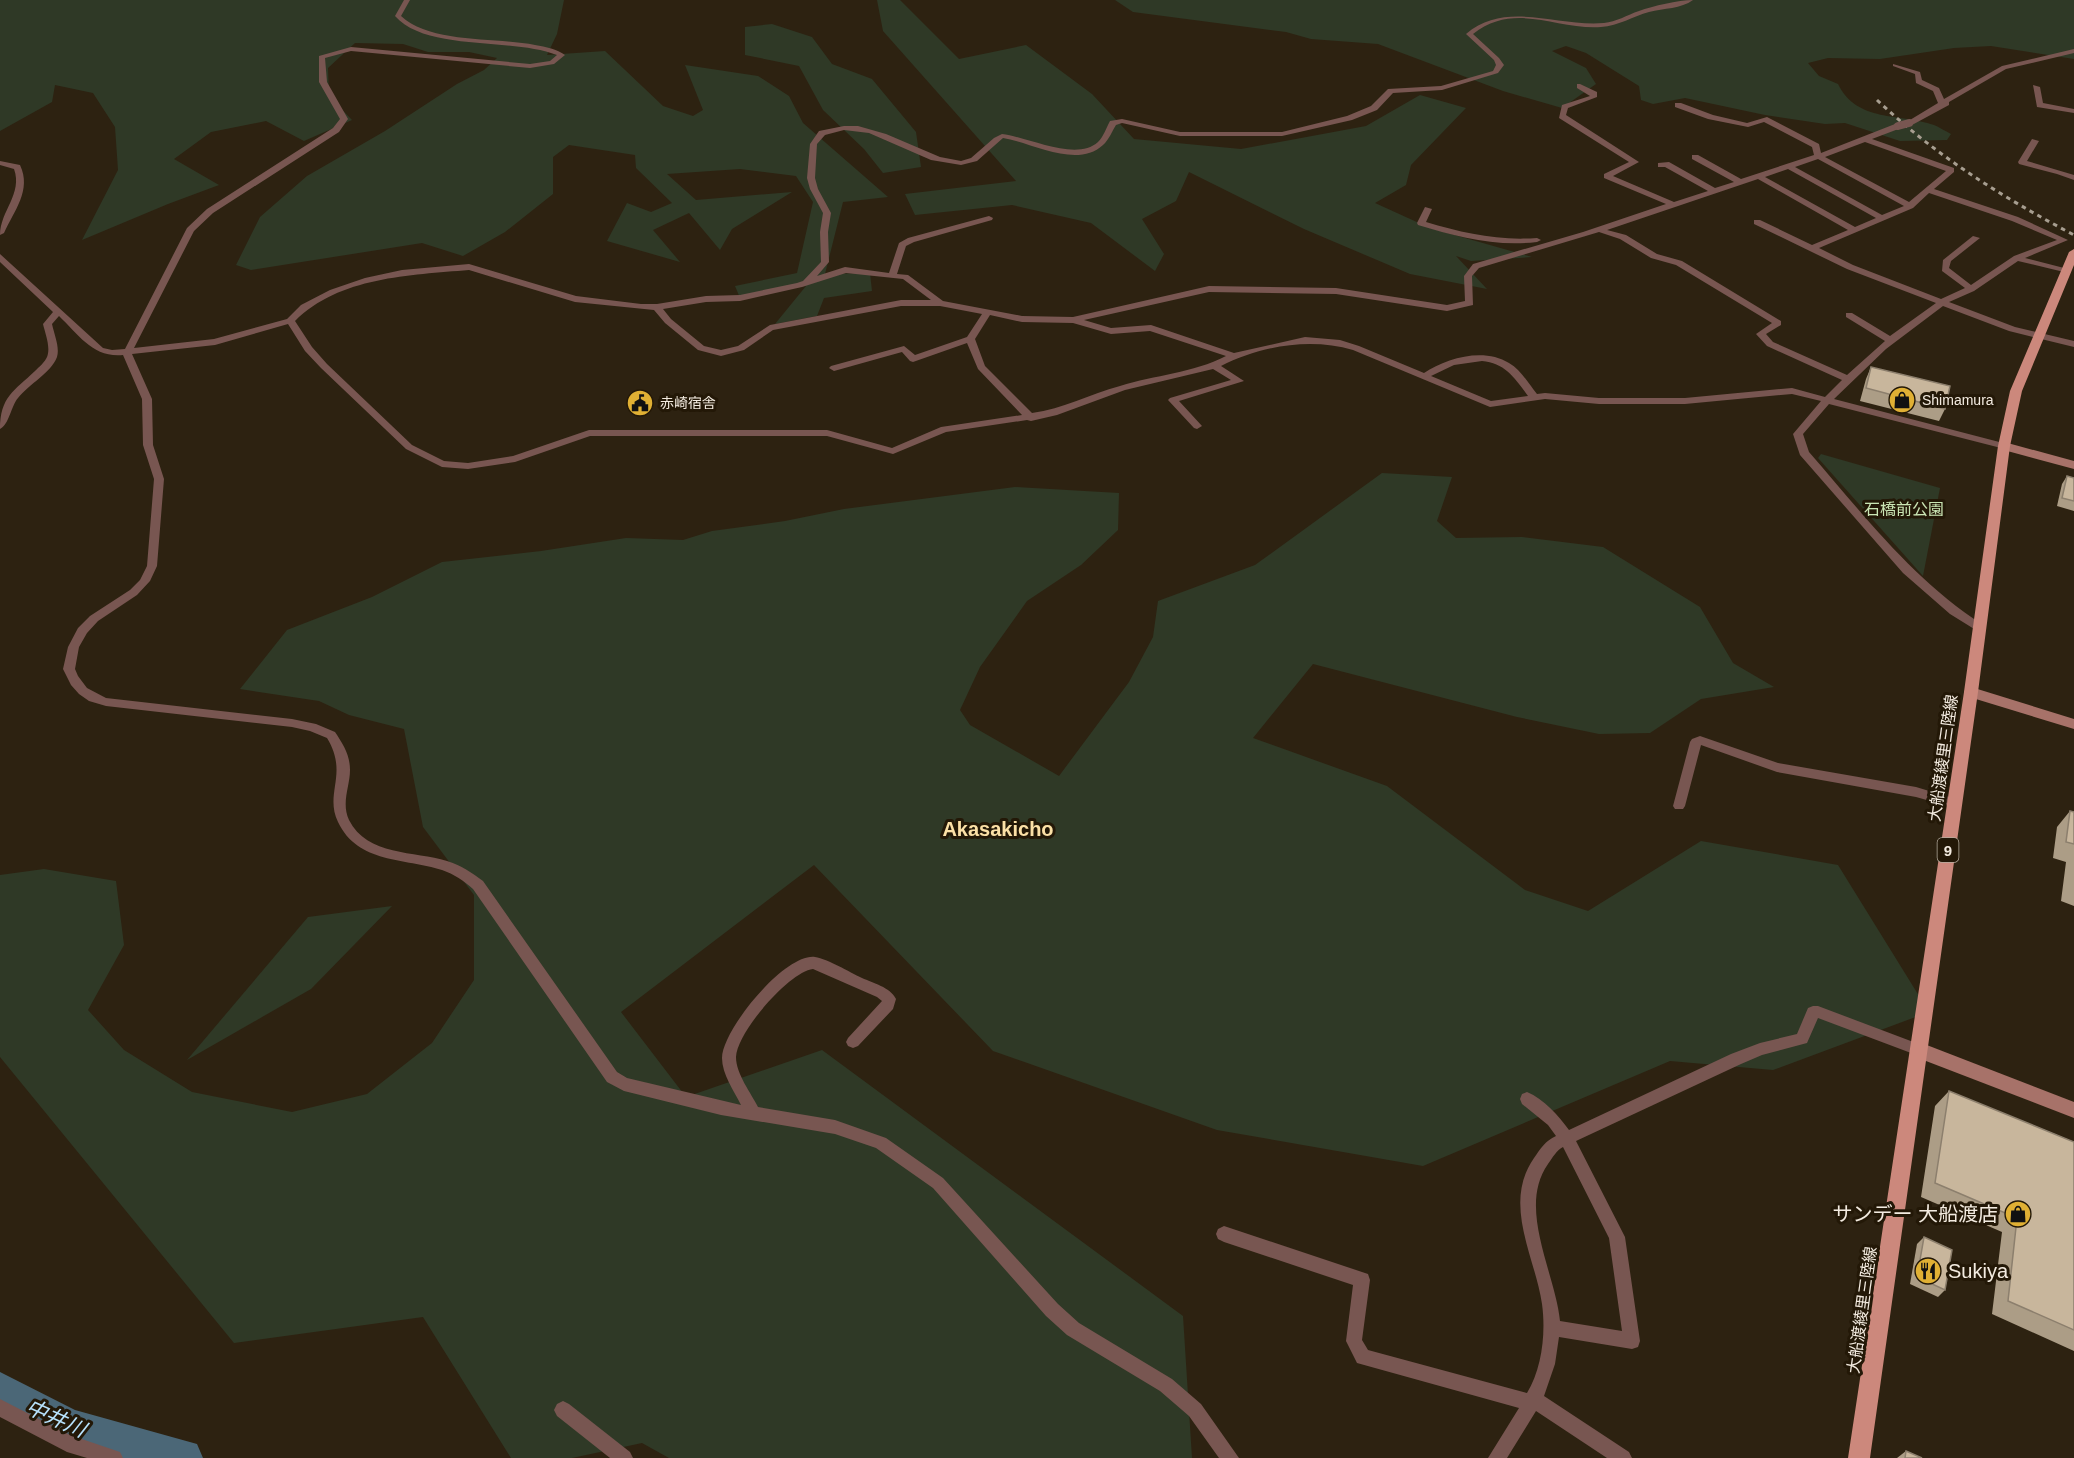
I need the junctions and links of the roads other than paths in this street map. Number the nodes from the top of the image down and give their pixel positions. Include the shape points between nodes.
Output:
1 (407, 0) edge
2 (1690, 0) edge
3 (2074, 51) edge
4 (1895, 65) dead end
5 (1580, 86) dead end
6 (2036, 87) dead end
7 (1946, 103) junction
8 (1678, 105) dead end
9 (2074, 111) edge
10 (1864, 140) junction
11 (2035, 141) dead end
12 (1818, 156) junction
13 (1695, 157) dead end
14 (0, 164) edge
15 (1660, 165) dead end
16 (1788, 166) junction
17 (1758, 176) junction
18 (2074, 178) edge
19 (1740, 182) junction
20 (1713, 190) junction
21 (1928, 190) junction
22 (1672, 204) junction
23 (1910, 206) junction
24 (1428, 209) dead end
25 (989, 218) dead end
26 (1882, 218) junction
27 (1756, 222) dead end
28 (1598, 230) junction
29 (1855, 230) junction
30 (0, 233) edge
31 (1586, 234) junction
32 (1976, 238) dead end
33 (1812, 248) junction
34 (2074, 252) edge
35 (0, 257) edge
36 (2017, 258) junction
37 (2065, 271) junction
38 (893, 274) junction
39 (806, 283) junction
40 (1971, 289) junction
41 (1943, 302) junction
42 (940, 303) junction
43 (657, 307) junction
44 (57, 313) junction
45 (986, 314) junction
46 (1849, 315) dead end
47 (1073, 320) junction
48 (290, 321) junction
49 (2040, 336) junction
50 (970, 339) junction
51 (1891, 341) junction
52 (2074, 344) edge
53 (127, 353) junction
54 (1234, 356) junction
55 (1214, 366) junction
56 (834, 368) dead end
57 (1424, 377) junction
58 (1848, 379) junction
59 (1534, 397) junction
60 (1826, 400) junction
61 (1030, 418) junction
62 (0, 426) edge
63 (1197, 426) dead end
64 (2004, 446) junction
65 (2074, 465) edge
66 (1979, 628) junction
67 (1971, 692) junction
68 (2074, 724) edge
69 (1955, 803) junction
70 (1679, 806) dead end
71 (853, 1042) dead end
72 (1919, 1050) junction
73 (1527, 1099) dead end
74 (2074, 1110) edge
75 (753, 1112) junction
76 (1566, 1137) junction
77 (1224, 1234) dead end
78 (1552, 1328) junction
79 (1532, 1401) junction
80 (0, 1408) edge
81 (563, 1410) dead end
82 (114, 1458) edge
83 (624, 1458) edge
84 (1230, 1458) edge
85 (1497, 1458) edge
86 (1623, 1458) edge
87 (1858, 1458) edge

1 - 53 street via 398,16 412,27 472,41 549,48 562,55 552,63 530,66 351,49 321,57 323,82 344,119 336,130 210,211 190,230
2 - 39 street via 1605,25 1532,12 1503,15 1469,34 1497,59 1500,65 1496,72 1442,88 1391,91 1374,108 1349,118 1282,134 1180,134 1122,122 1113,123 1101,143 1091,150 1067,151 1002,136 983,155 962,163 932,158 869,129 842,127 822,132 812,146 809,177 827,213 825,262
3 - 7 street via 2004,67
4 - 7 street via 1918,74 1919,81 1936,90
5 - 22 street via 1593,97 1565,107 1562,116 1635,162 1606,176
6 - 9 street via 2040,105
7 - 10 street, bridge via 1909,123
8 - 12 street via 1748,125 1764,119 1816,146
10 - 12 street
10 - 21 street via 1951,170
11 - 18 street via 2022,162
12 - 16 street
12 - 23 street
13 - 19 street
14 - 30 street via 17,167 22,182
15 - 20 street via 1666,164
16 - 17 street
16 - 26 street
17 - 19 street
17 - 29 street
19 - 20 street
20 - 22 street
21 - 23 street
21 - 36 street via 2064,240
22 - 28 street
23 - 26 street
24 - 31 street via 1421,223 1491,240 1527,242
25 - 38 street via 902,245
26 - 29 street
27 - 33 street
28 - 31 street
28 - 58 street via 1679,263 1778,323 1761,334 1770,344
29 - 33 street
31 - 47 street via 1476,266 1468,276 1470,303 1447,308 1336,291 1209,289
32 - 40 street via 1947,260 1945,269
33 - 41 street via 1850,267
34 - 37 main road, 大船渡綾里三陸線 / 9
35 - 44 street
36 - 37 street
36 - 40 street
37 - 49 main road, 大船渡綾里三陸線 / 9
38 - 39 street via 845,270
38 - 42 street via 905,277
39 - 43 street via 740,298
40 - 41 street
41 - 49 street
41 - 51 street
42 - 43 street via 901,303 770,328 741,348 721,353 701,348
42 - 45 street
43 - 48 street via 575,299 469,267 368,280 304,307
44 - 53 street via 100,350
44 - 62 street via 47,324 52,357 13,395
45 - 47 street
45 - 50 street
46 - 51 street
47 - 54 street via 1112,331 1151,328
48 - 53 street via 215,342
48 - 61 street via 308,349 364,406 409,447 442,464 468,466 515,459 589,433 827,433 893,451 944,429
49 - 52 street
49 - 64 main road, 大船渡綾里三陸線 / 9 via 2016,391
50 - 56 street via 914,360 904,349
50 - 61 street via 981,367
51 - 58 street
53 - 75 street via 147,399 147,445 159,479 152,566 140,587 80,631 69,669 82,692 106,702 292,723 312,726 331,735 344,762 339,812 348,829 364,846 386,855 442,863 465,872 612,1077 645,1090
54 - 55 street
54 - 57 street via 1321,340 1356,348
55 - 61 street via 1122,388
55 - 63 street via 1239,381 1173,400
57 - 59 street via 1490,404
57 - 59 street via 1441,365 1495,360 1510,368
58 - 60 street
59 - 60 street via 1686,401 1774,391
60 - 64 street
60 - 66 street via 1798,434 1804,453 1924,589
64 - 65 street
64 - 66 main road, 大船渡綾里三陸線 / 9
66 - 67 main road, 大船渡綾里三陸線 / 9
67 - 68 street
67 - 69 main road, 大船渡綾里三陸線 / 9
69 - 70 street via 1777,766 1700,740 1696,742
69 - 72 main road, 大船渡綾里三陸線 / 9
71 - 75 street via 888,1005 889,999 814,963 795,969 741,1025 731,1044 733,1071
72 - 74 street
72 - 76 street via 1812,1012 1802,1039 1760,1049
72 - 87 main road, 大船渡綾里三陸線 / 9
73 - 76 street via 1553,1120
75 - 84 street via 854,1132 916,1165 938,1183 1073,1329 1166,1385 1195,1410
76 - 78 street via 1552,1145 1538,1161 1530,1178 1527,1204 1528,1232 1550,1294
76 - 78 street via 1617,1237 1632,1341
77 - 79 street via 1362,1280 1354,1341 1364,1357
78 - 79 street via 1548,1360
79 - 85 street
79 - 86 street
80 - 82 street via 67,1443
81 - 83 street

